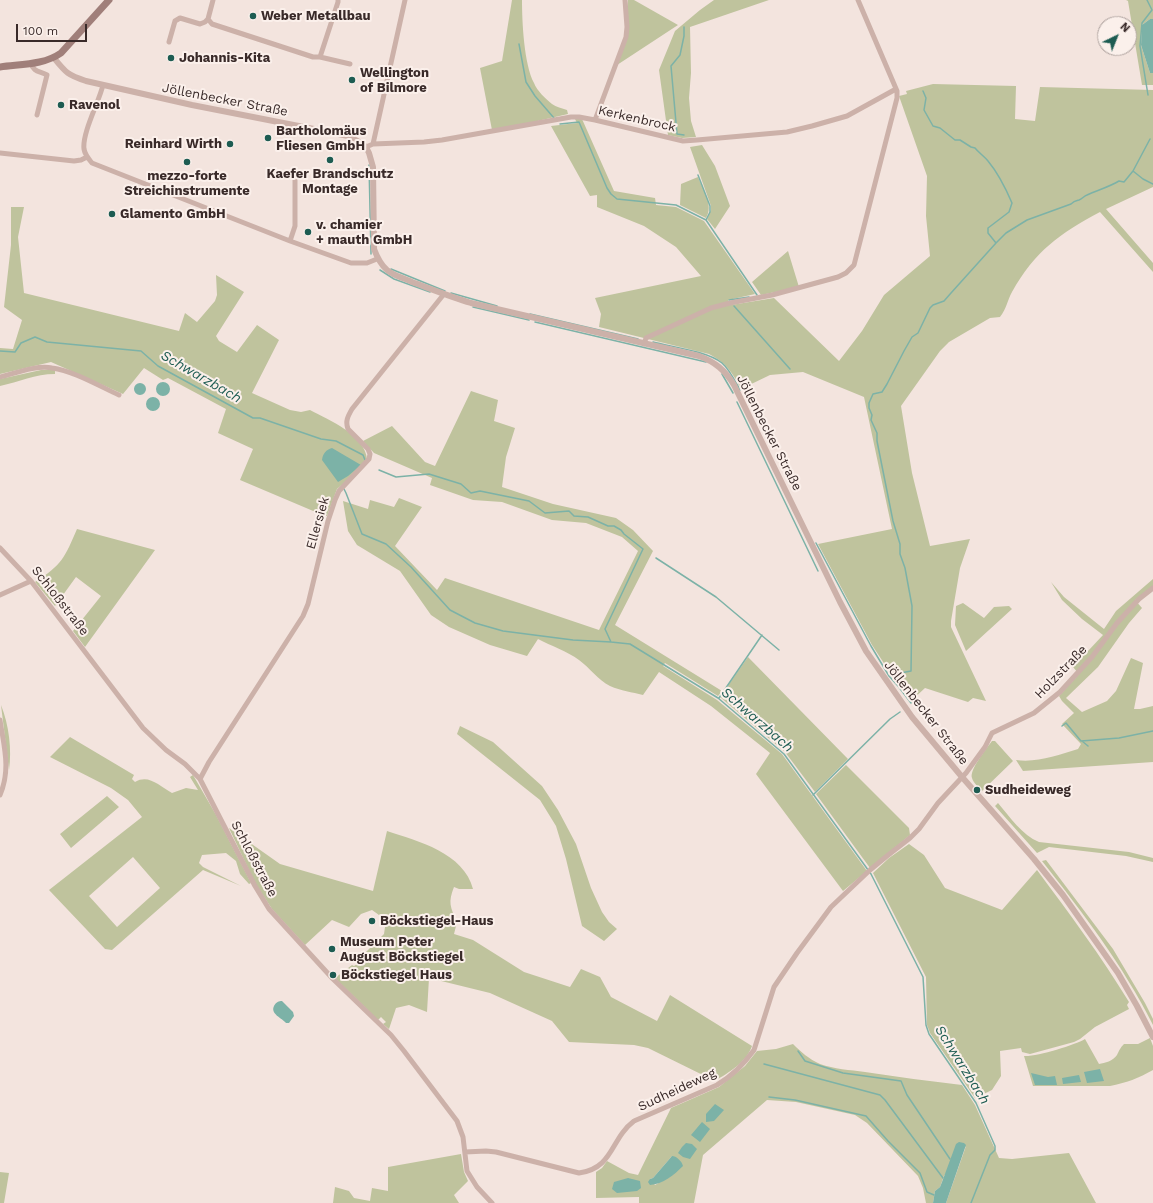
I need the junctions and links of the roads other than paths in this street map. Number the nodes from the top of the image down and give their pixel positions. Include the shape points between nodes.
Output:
1 (109, 0) edge
2 (213, 0) edge
3 (338, 0) edge
4 (404, 0) edge
5 (625, 0) edge
6 (858, 0) edge
7 (208, 19) junction
8 (169, 42) dead end
9 (320, 57) junction
10 (54, 58) junction
11 (31, 63) junction
12 (350, 64) dead end
13 (0, 67) edge
14 (103, 85) junction
15 (896, 89) junction
16 (37, 115) dead end
17 (594, 120) junction
18 (373, 144) junction
19 (366, 147) junction
20 (0, 153) edge
21 (87, 157) junction
22 (295, 171) dead end
23 (290, 241) junction
24 (377, 259) junction
25 (444, 294) junction
26 (644, 344) junction
27 (0, 377) edge
28 (119, 395) dead end
29 (0, 548) edge
30 (32, 581) junction
31 (1153, 588) edge
32 (0, 595) edge
33 (0, 720) edge
34 (962, 777) junction
35 (200, 779) junction
36 (0, 795) edge
37 (1153, 1037) edge
38 (465, 1152) junction
39 (492, 1203) edge

1 - 10 main road
2 - 7 street
3 - 9 street
4 - 18 street
5 - 17 street via 626,37
6 - 15 street
7 - 8 street via 200,24 177,19
7 - 9 street via 212,24 313,57
9 - 12 street
10 - 11 main road
10 - 14 street, Jöllenbecker Straße via 72,77
11 - 13 main road
11 - 16 street via 34,70 47,75
14 - 19 street, Jöllenbecker Straße via 348,136
14 - 21 street via 86,134 84,146
15 - 17 street, Kerkenbrock via 847,116 788,132 683,141
15 - 26 street via 897,98 860,245 850,270 846,274 802,288 710,308 652,334 646,338
17 - 18 street, Kerkenbrock via 571,117 442,140
18 - 19 street, Kerkenbrock
19 - 24 street via 373,167 373,241
20 - 21 street via 74,161
21 - 23 street via 92,163
22 - 23 street via 295,226
23 - 24 street via 351,262 367,263
24 - 25 street, Jöllenbecker Straße via 387,271
25 - 26 street, Jöllenbecker Straße via 471,303
25 - 35 street, Ellersiek via 352,409 346,421 348,428 368,449 369,459 342,488 335,500 303,616
26 - 34 street, Jöllenbecker Straße via 698,356 712,361 725,372 734,385 866,651 912,717
27 - 28 street via 52,367
29 - 30 street, Schloßstraße
30 - 32 street
30 - 35 street, Schloßstraße via 143,728
31 - 34 street, Holzstraße via 1117,623 1092,657 1060,692 1034,713 992,732 985,747
33 - 36 street via 7,764 6,778
34 - 37 street, Jöllenbecker Straße via 1063,895 1118,973
34 - 38 street, Sudheideweg via 910,838 831,907 774,987 754,1050 748,1060 725,1080 626,1127 606,1159 598,1167 586,1172 579,1173 496,1152
35 - 38 street, Schloßstraße via 265,904 404,1050 456,1121 463,1137
38 - 39 street, Schloßstraße via 467,1171 471,1179

